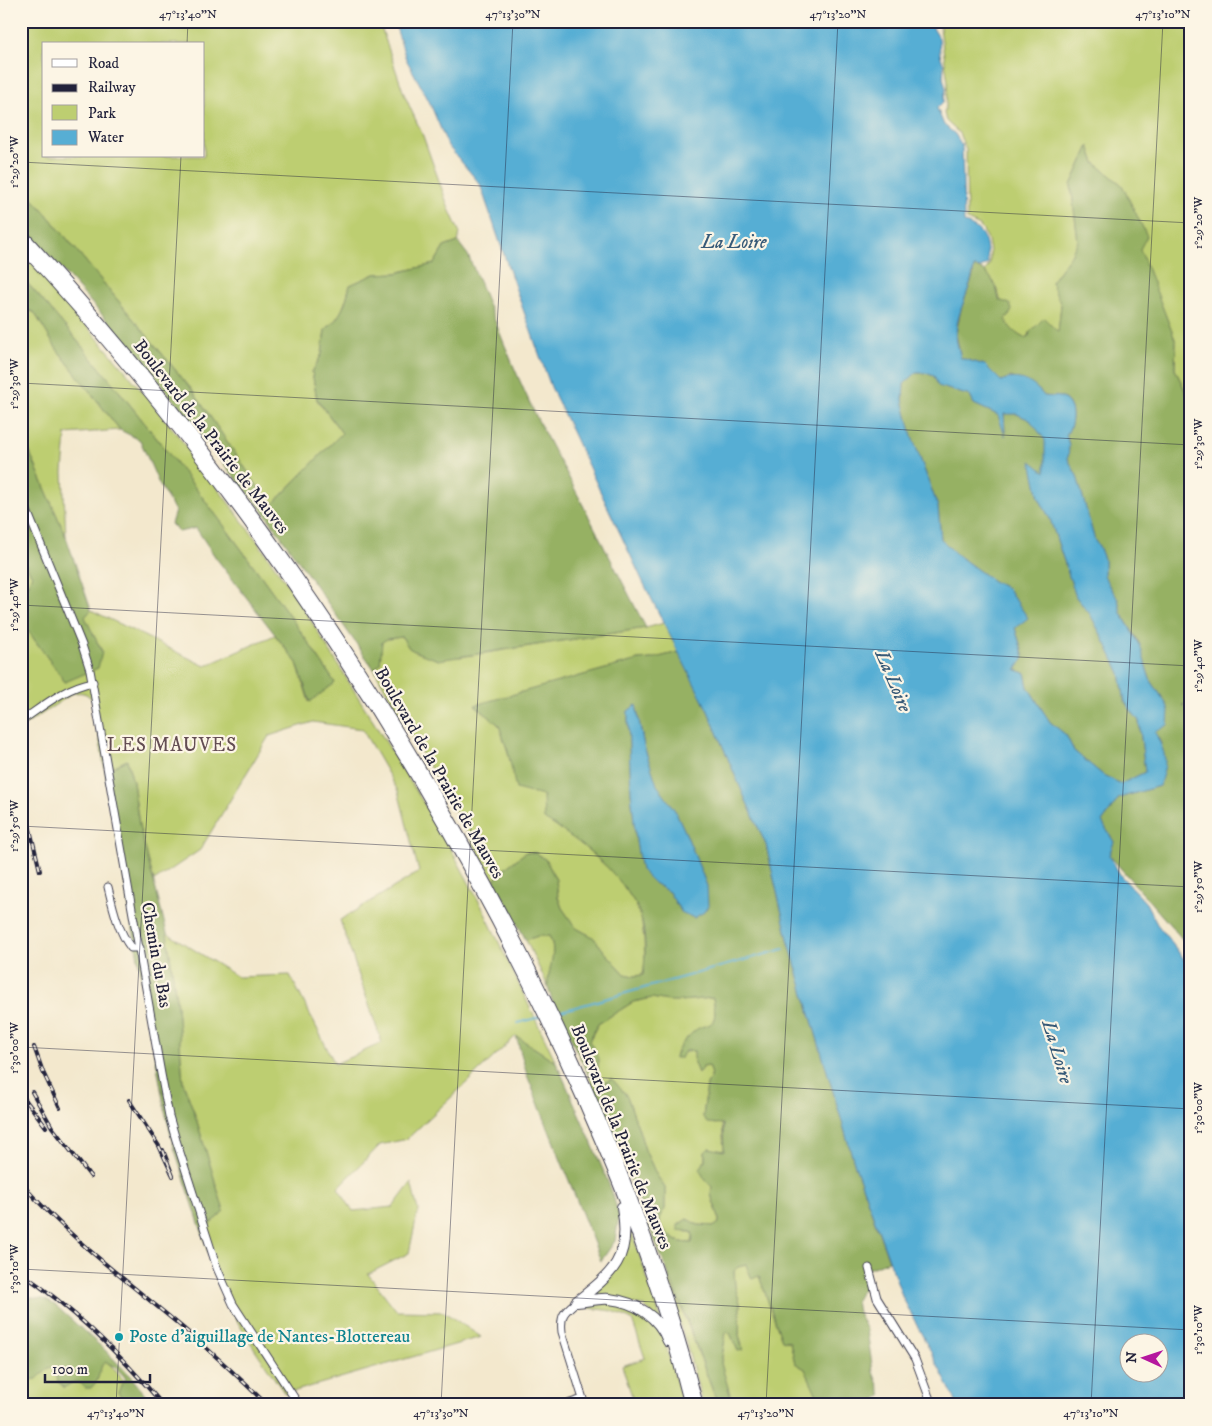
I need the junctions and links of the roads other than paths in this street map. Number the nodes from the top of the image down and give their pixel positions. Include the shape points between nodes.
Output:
1 (21, 233) edge
2 (21, 245) edge
3 (21, 496) edge
4 (93, 682) junction
5 (21, 720) edge
6 (108, 888) dead end
7 (140, 948) junction
8 (575, 1082) junction
9 (869, 1268) dead end
10 (576, 1302) junction
11 (584, 1402) edge
12 (299, 1405) edge
13 (564, 1405) edge
14 (686, 1405) edge
15 (690, 1405) edge
16 (698, 1405) edge
17 (932, 1405) edge

1 - 16 main road, Boulevard de la Prairie de Mauves via 116,340 274,544 350,656 430,784 515,937 589,1094 658,1269
2 - 8 main road, Boulevard de la Prairie de Mauves via 172,421 328,635 449,832 546,1016
3 - 4 street, Chemin du Bas via 82,645
4 - 5 street via 76,686
4 - 7 street, Chemin du Bas
6 - 7 street via 125,939 131,948
7 - 12 street, Chemin du Bas via 169,1116 217,1268 233,1304
8 - 10 main road via 616,1190 625,1234 621,1253 612,1271
8 - 15 main road, Boulevard de la Prairie de Mauves via 624,1198 670,1333
9 - 17 street via 877,1298 915,1359
10 - 11 street via 561,1321
10 - 14 main road via 618,1300 638,1307 655,1320 666,1335
11 - 13 street

